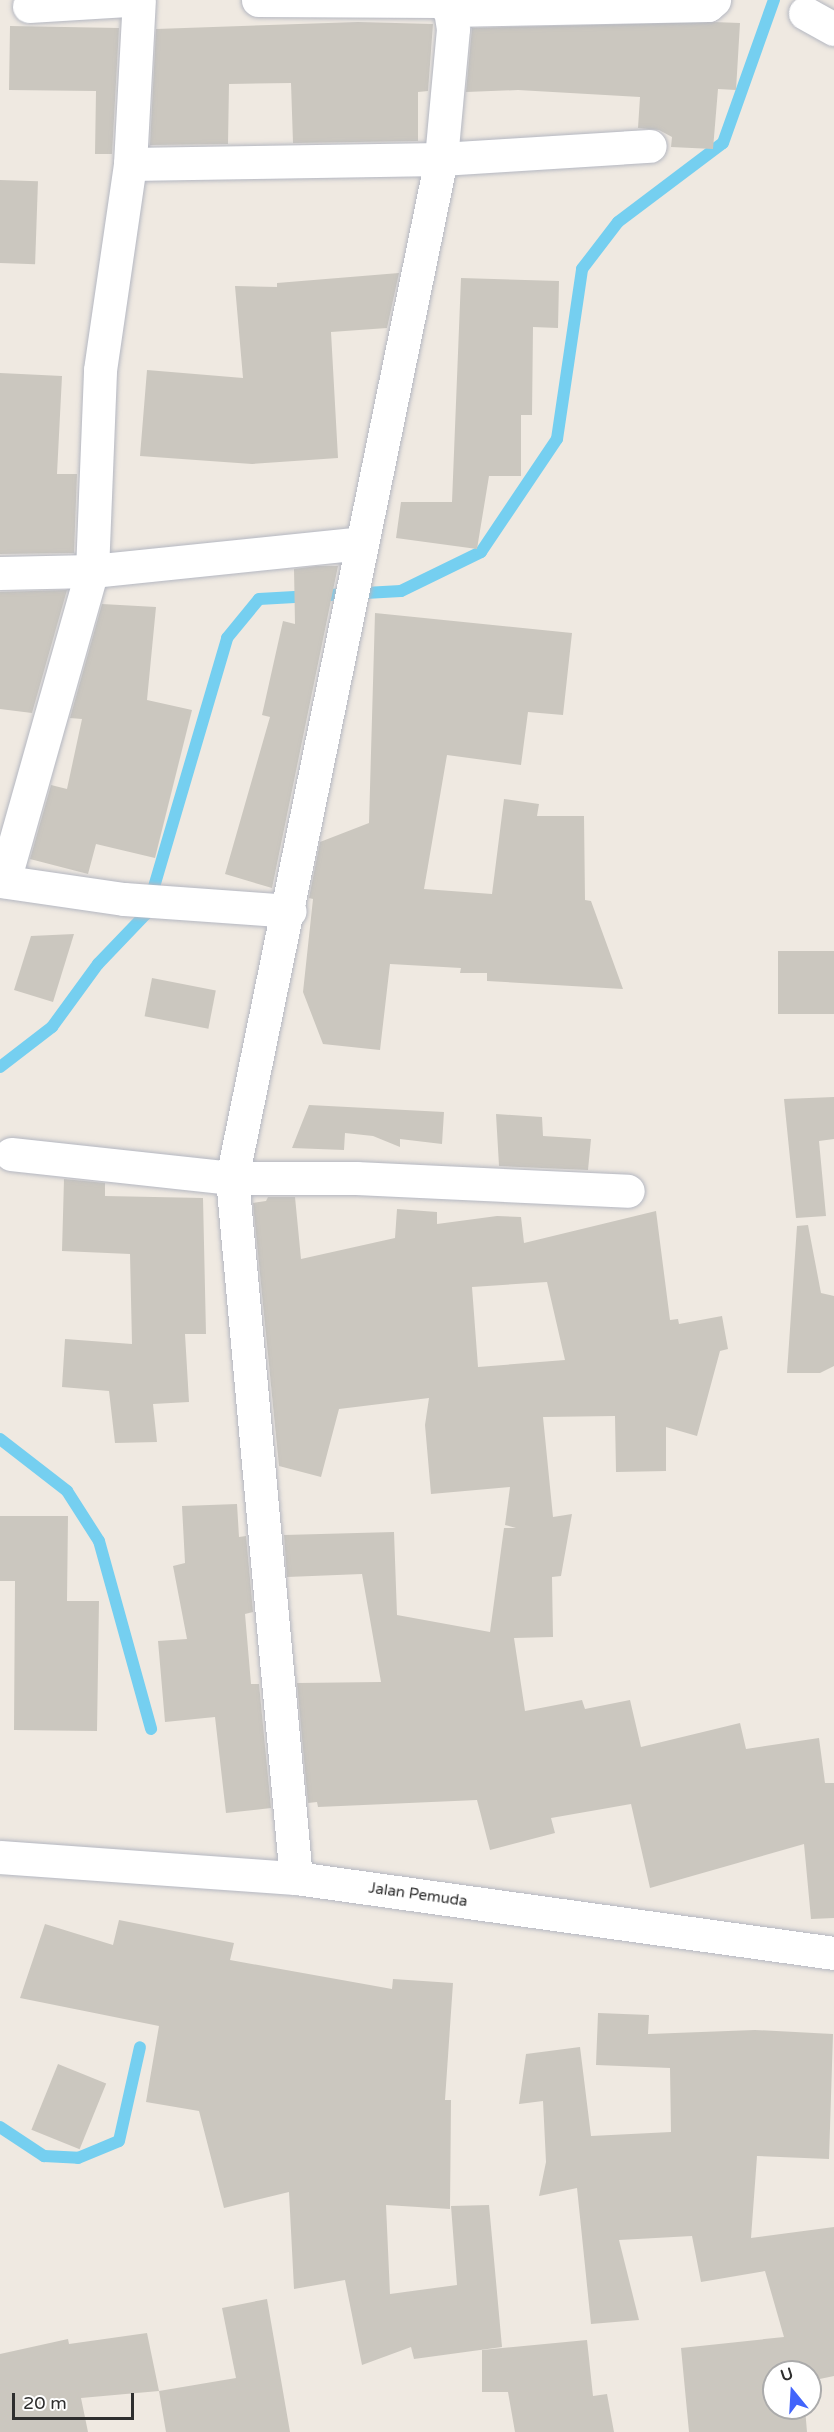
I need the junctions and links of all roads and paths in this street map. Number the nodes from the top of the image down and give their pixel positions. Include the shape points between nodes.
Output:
1 (112, 0) edge
2 (127, 0) edge
3 (139, 0) edge
4 (258, 0) edge
5 (714, 0) edge
6 (29, 6) dead end
7 (450, 10) junction
8 (805, 13) dead end
9 (834, 29) edge
10 (650, 146) dead end
11 (441, 159) junction
12 (130, 164) junction
13 (361, 547) junction
14 (92, 572) junction
15 (0, 573) edge
16 (2, 881) edge
17 (290, 912) junction
18 (11, 1154) dead end
19 (232, 1178) junction
20 (628, 1191) dead end
21 (0, 1857) edge
22 (296, 1878) junction
23 (834, 1953) edge

1 - 2 street
1 - 6 street
3 - 12 street
4 - 7 street via 440,1
5 - 7 street via 708,5
7 - 11 street via 453,29
8 - 9 street
10 - 11 street
11 - 12 street
11 - 13 street
12 - 14 street via 100,370
13 - 14 street
13 - 17 street
14 - 15 street
14 - 16 street
16 - 17 street via 124,899
17 - 19 street
18 - 19 street
19 - 20 street via 356,1178
19 - 22 street
21 - 22 street, Jalan Pemuda
22 - 23 street, Jalan Pemuda

